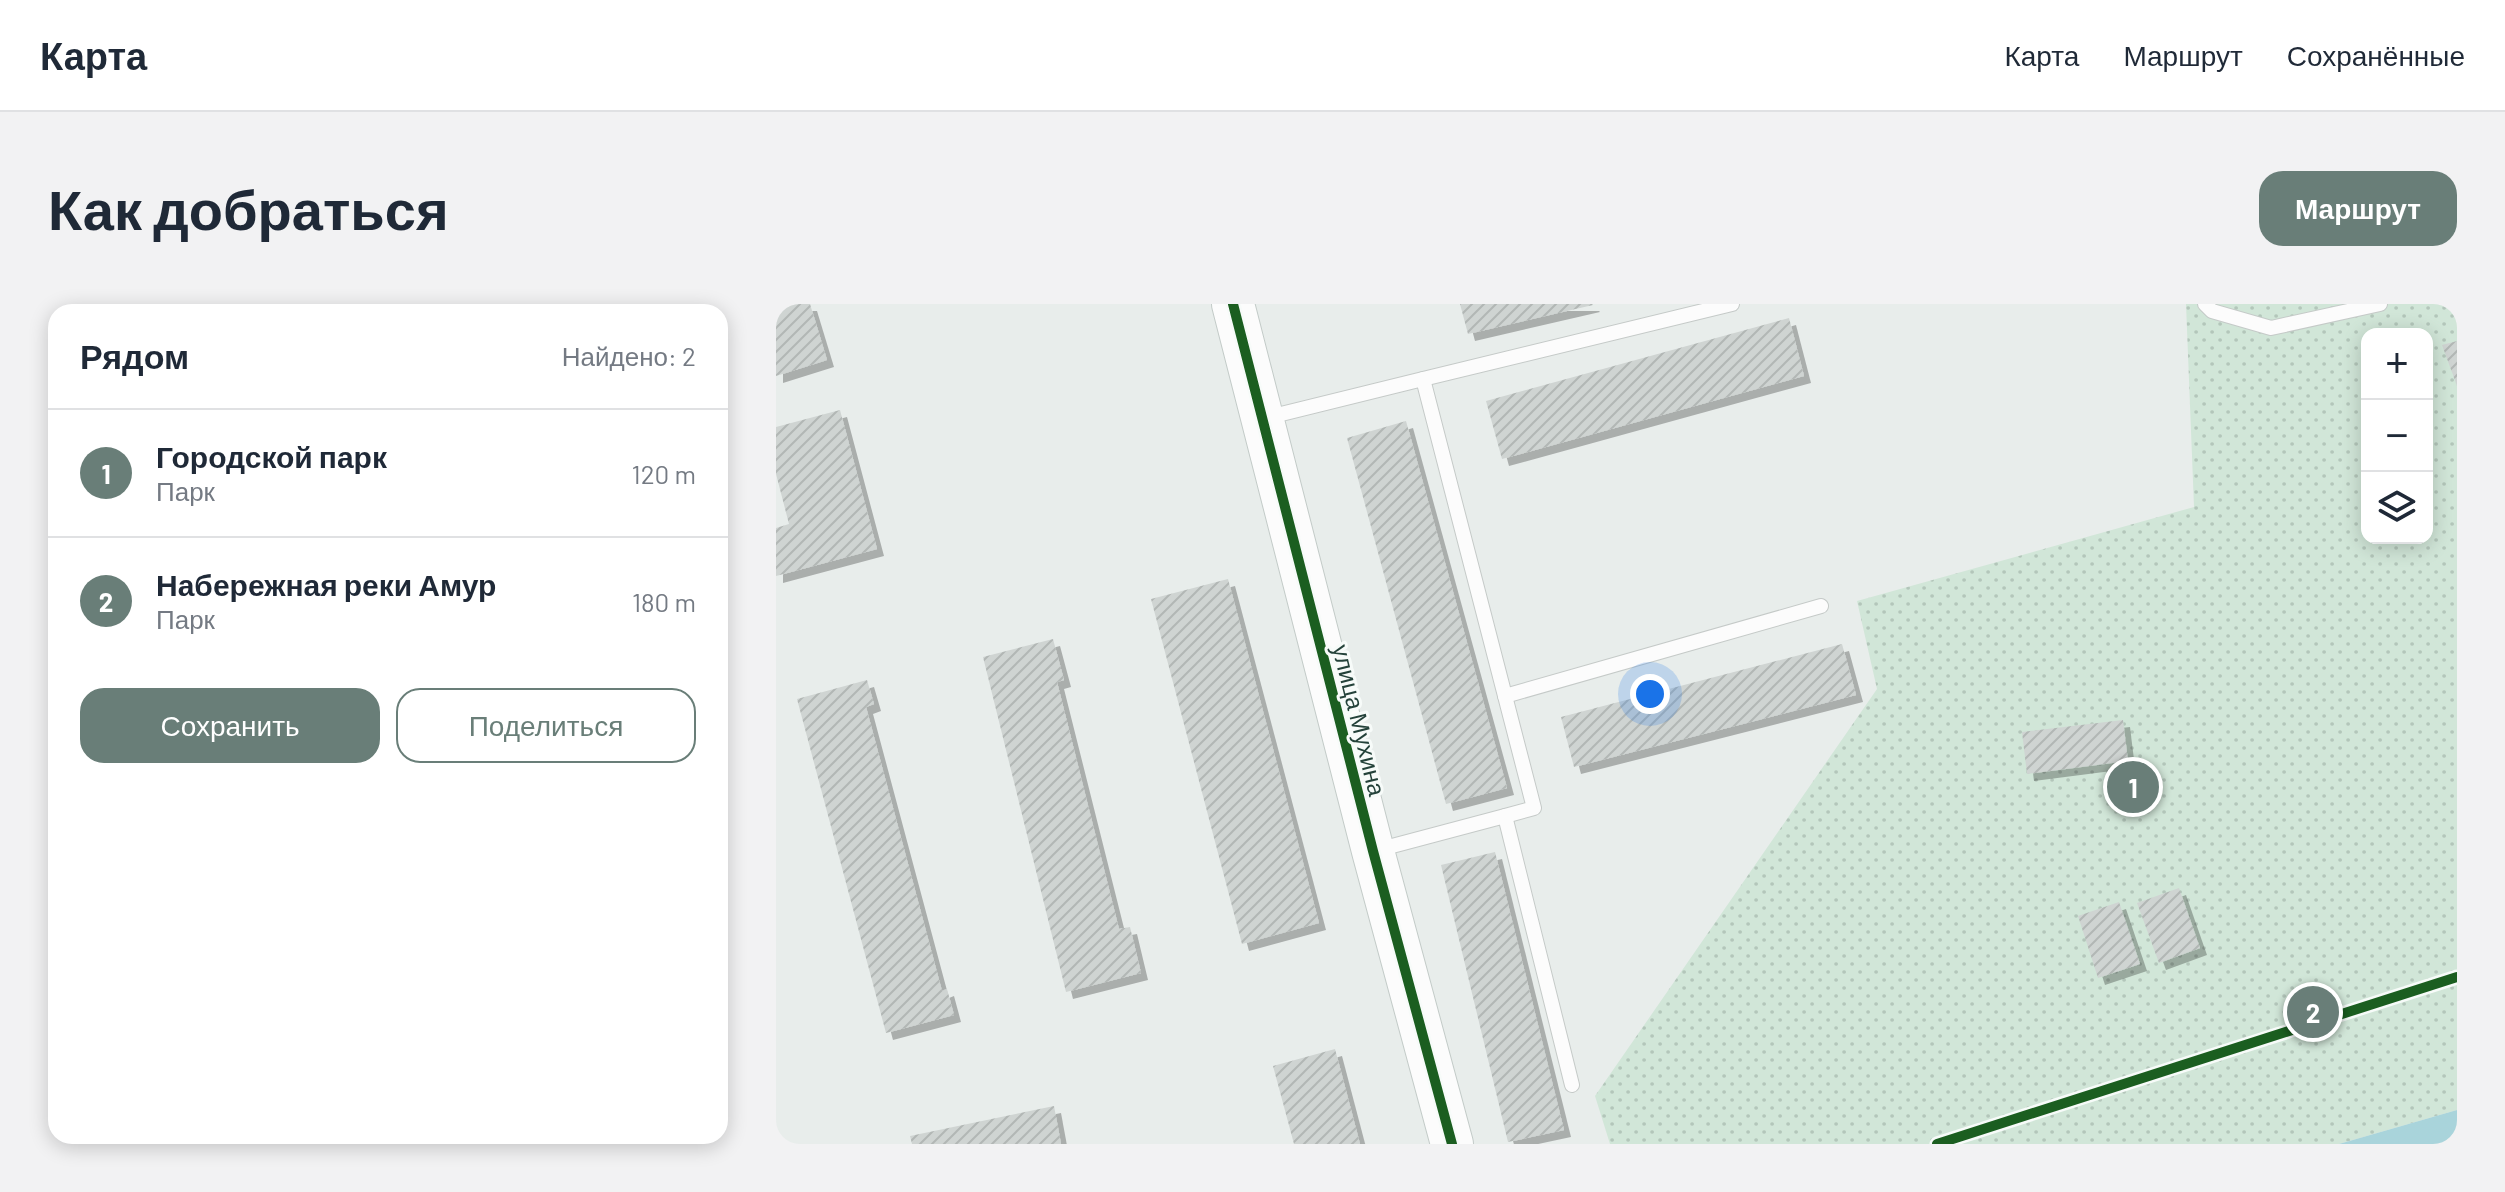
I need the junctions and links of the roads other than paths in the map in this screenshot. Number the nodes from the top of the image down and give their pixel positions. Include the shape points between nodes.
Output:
1 (1233, 304) edge
2 (1732, 304) edge
3 (2205, 304) edge
4 (2380, 304) edge
5 (1423, 379) junction
6 (1262, 418) junction
7 (1821, 606) dead end
8 (1505, 696) junction
9 (1505, 816) junction
10 (1373, 851) junction
11 (1572, 1085) dead end
12 (1452, 1144) edge

1 - 6 street, улица Мухина
2 - 5 lane
3 - 4 lane via 2212,311 2271,328
5 - 6 lane
5 - 8 lane
6 - 10 street, улица Мухина
7 - 8 lane
8 - 9 lane via 1534,808
9 - 10 lane
9 - 11 lane
10 - 12 street, улица Мухина

